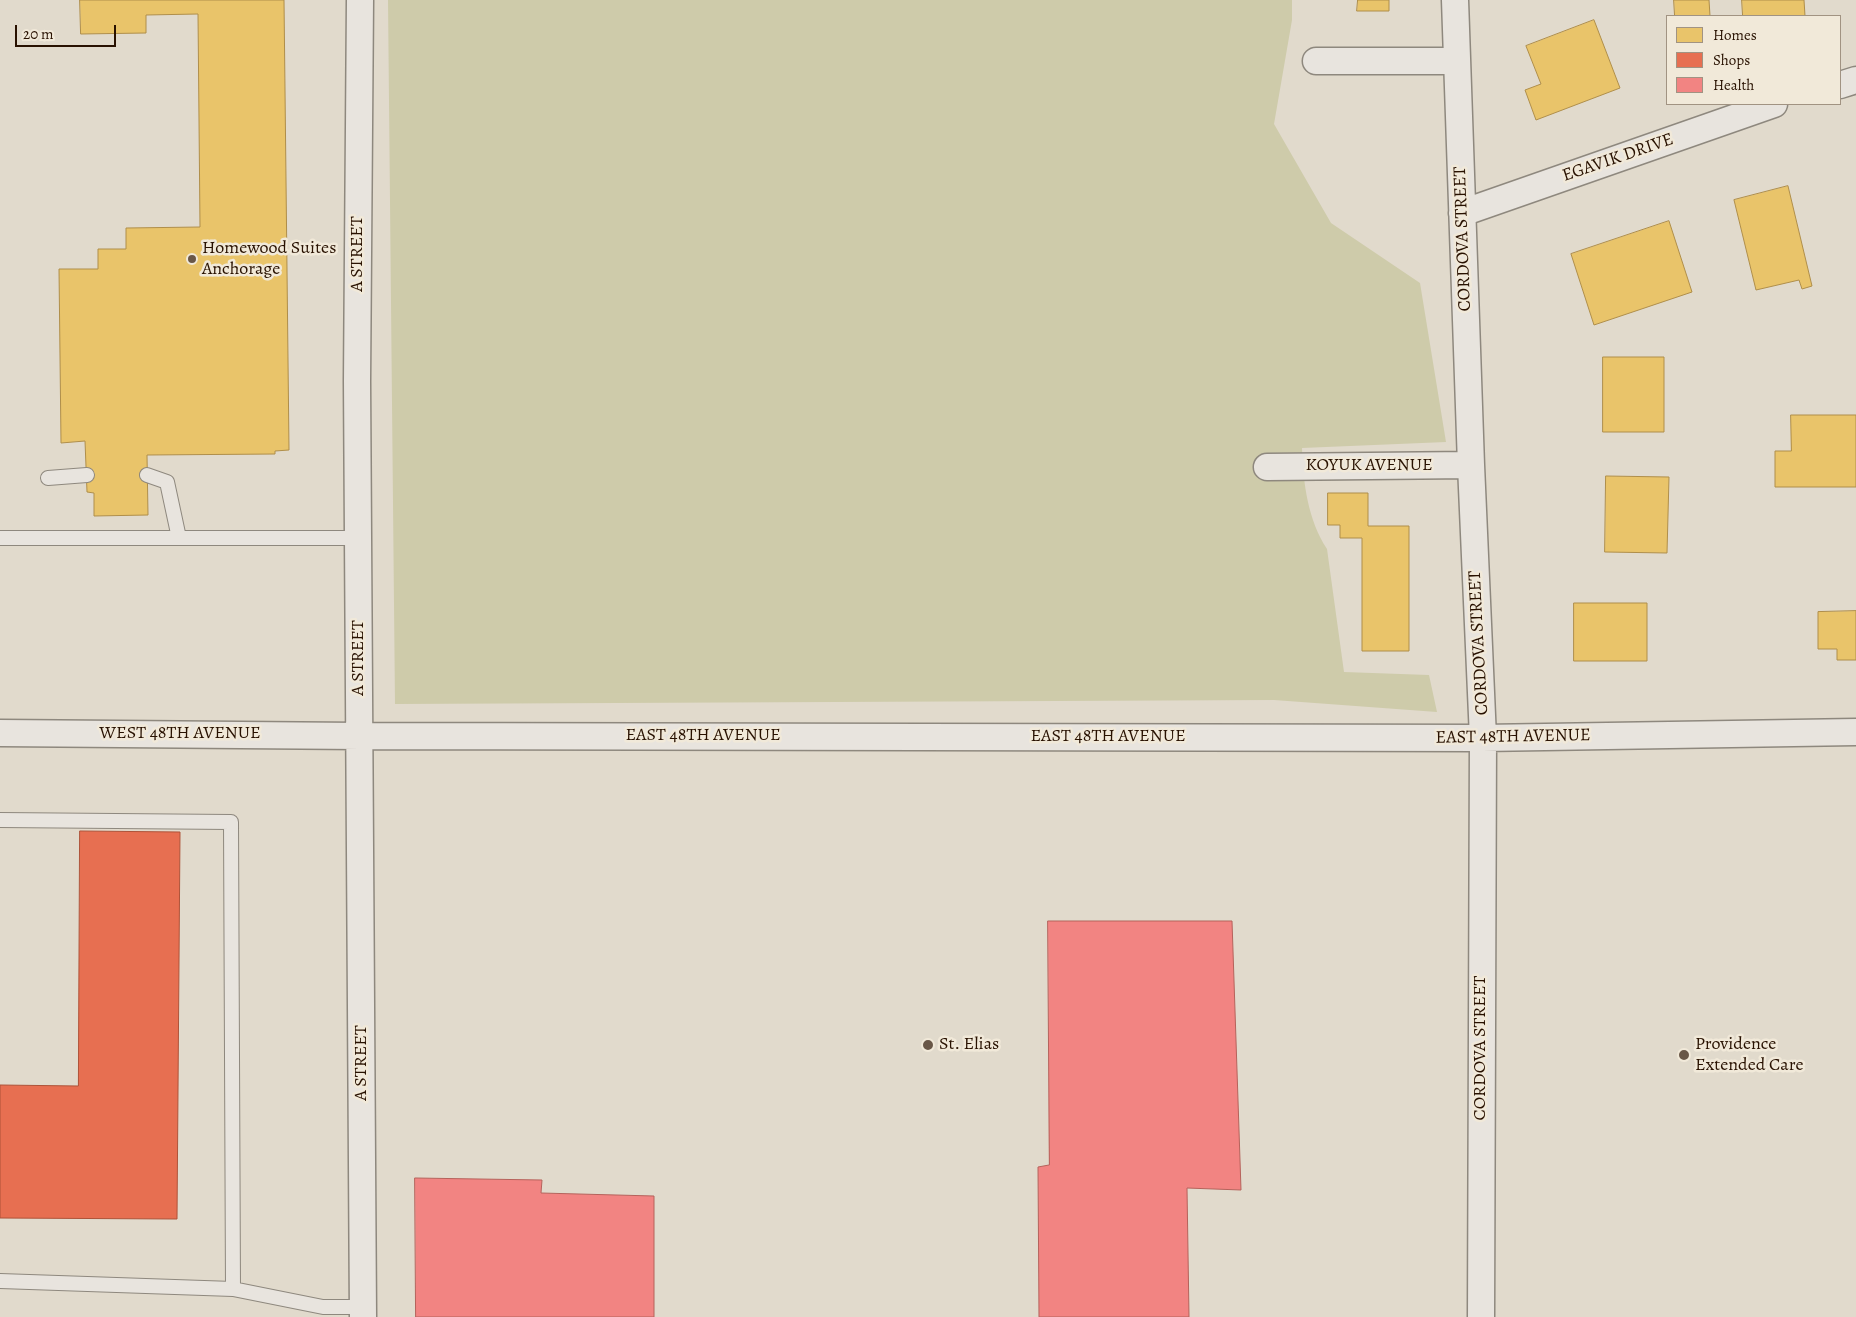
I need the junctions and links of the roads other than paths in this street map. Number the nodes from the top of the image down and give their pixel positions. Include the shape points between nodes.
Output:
1 (360, 0) edge
2 (1455, 0) edge
3 (1316, 61) dead end
4 (1456, 61) junction
5 (1856, 80) edge
6 (1841, 85) edge
7 (1771, 105) edge
8 (1462, 213) junction
9 (1471, 465) junction
10 (1266, 467) dead end
11 (87, 475) dead end
12 (147, 475) dead end
13 (48, 478) dead end
14 (0, 538) edge
15 (179, 538) junction
16 (358, 538) junction
17 (1856, 732) edge
18 (0, 733) edge
19 (360, 736) junction
20 (1483, 738) junction
21 (0, 820) edge
22 (0, 1281) edge
23 (233, 1289) junction
24 (363, 1312) edge
25 (1481, 1317) edge

1 - 16 street, A STREET
2 - 4 street, CORDOVA STREET
3 - 4 street
4 - 8 street, CORDOVA STREET
5 - 6 street
7 - 8 street, EGAVIK DRIVE
8 - 9 street, CORDOVA STREET
9 - 10 street, KOYUK AVENUE
9 - 20 street, CORDOVA STREET
11 - 13 lane
12 - 15 lane via 167,482
14 - 15 lane
15 - 16 lane
16 - 19 street, A STREET
17 - 20 street, EAST 48TH AVENUE
18 - 19 street, WEST 48TH AVENUE
19 - 20 street, EAST 48TH AVENUE
19 - 24 street, A STREET
20 - 25 street, CORDOVA STREET
21 - 23 lane via 231,822
22 - 23 lane
23 - 24 lane

